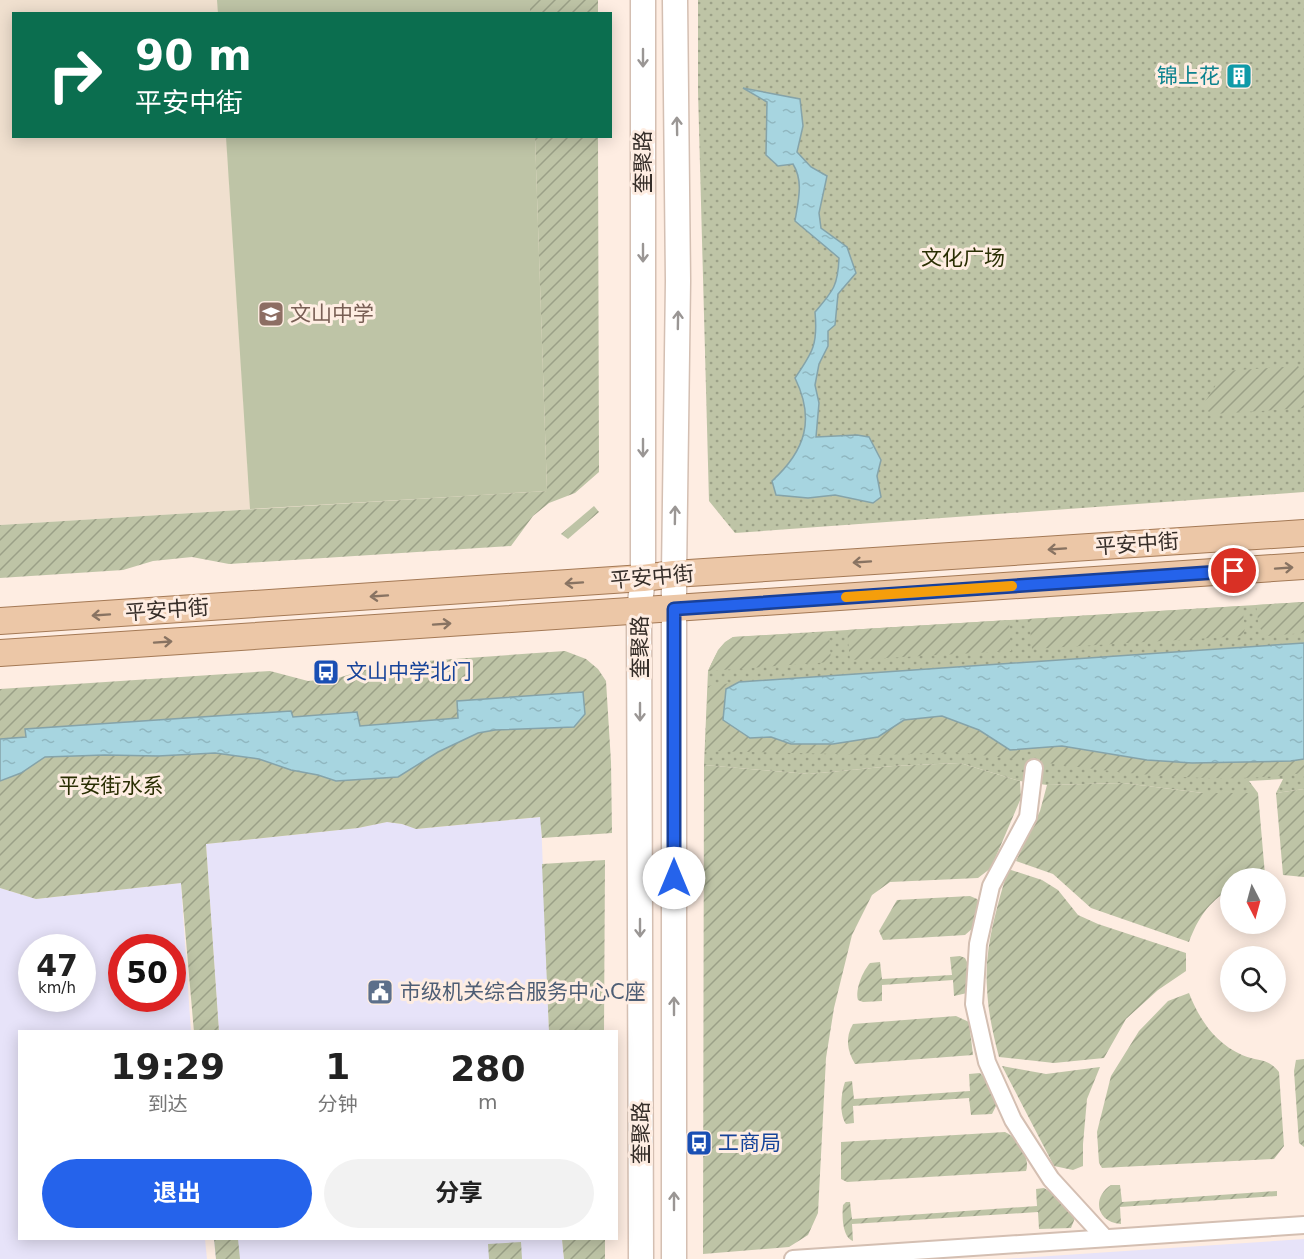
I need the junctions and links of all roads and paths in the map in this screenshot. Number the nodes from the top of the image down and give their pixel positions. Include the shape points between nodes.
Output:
1 (642, 0) edge
2 (675, 0) edge
3 (1304, 533) edge
4 (1304, 566) edge
5 (674, 574) junction
6 (643, 579) junction
7 (674, 609) junction
8 (639, 611) junction
9 (0, 621) edge
10 (0, 653) edge
11 (1034, 768) dead end
12 (1304, 1225) edge
13 (1105, 1238) junction
14 (1039, 1251) edge
15 (641, 1259) edge
16 (675, 1259) edge
17 (793, 1259) edge

1 -> 6 main road, 奎聚路
5 -> 2 main road, 奎聚路 via 678,281
3 -> 5 main road, 平安中街
7 -> 4 main road, 平安中街
5 - 6 main road, 平安中街
5 - 7 main road, 奎聚路
6 - 8 main road, 奎聚路
6 -> 9 main road, 平安中街
7 - 8 main road, 平安中街
16 -> 7 main road, 奎聚路
10 -> 8 main road, 平安中街
8 -> 15 main road, 奎聚路
11 - 13 street via 1028,817 991,886 978,944 974,1004 987,1062 1013,1120 1051,1179
12 - 13 street
13 - 14 street
14 - 17 street

